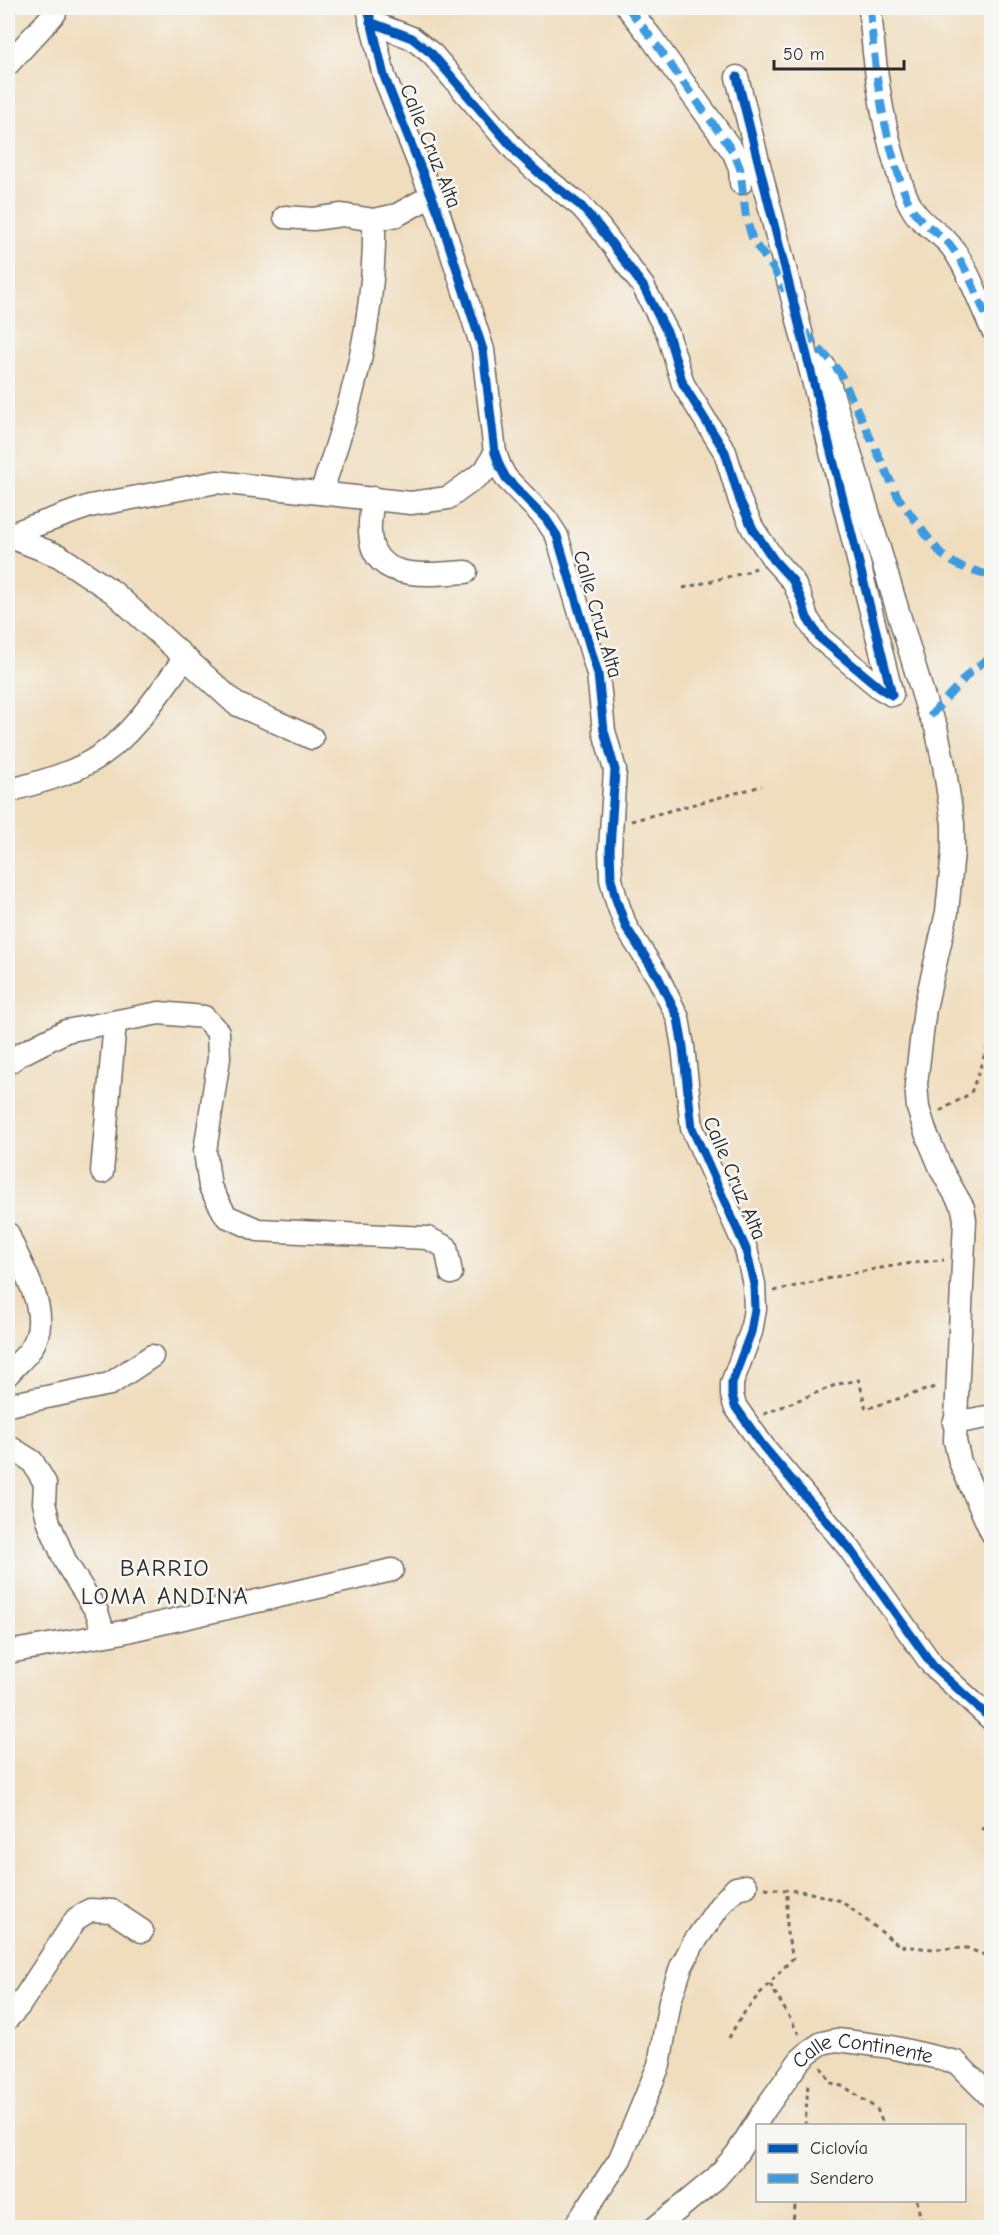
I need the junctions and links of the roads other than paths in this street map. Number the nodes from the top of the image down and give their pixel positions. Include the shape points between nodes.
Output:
1 (628, 8) edge
2 (870, 8) edge
3 (54, 13) dead end
4 (369, 15) edge
5 (8, 64) edge
6 (741, 183) dead end
7 (431, 196) junction
8 (285, 217) dead end
9 (374, 219) junction
10 (992, 329) edge
11 (495, 453) junction
12 (321, 493) junction
13 (373, 498) junction
14 (466, 572) dead end
15 (185, 658) junction
16 (312, 738) dead end
17 (8, 791) edge
18 (115, 1022) junction
19 (8, 1063) edge
20 (102, 1172) dead end
21 (8, 1234) edge
22 (451, 1273) dead end
23 (152, 1356) dead end
24 (8, 1374) edge
25 (8, 1405) edge
26 (992, 1416) edge
27 (954, 1423) junction
28 (8, 1446) edge
29 (992, 1533) edge
30 (392, 1570) dead end
31 (104, 1635) junction
32 (8, 1652) edge
33 (992, 1720) edge
34 (746, 1886) road end
35 (142, 1931) dead end
36 (8, 2018) edge
37 (992, 2098) edge
38 (574, 2228) edge
39 (655, 2228) edge

1 - 6 street via 734,153
2 - 10 street via 874,68 887,138 905,194 927,226 950,244
3 - 5 street
4 - 7 street, Calle Cruz Alta via 384,76
4 - 27 street via 412,38 432,54 520,156 581,206 600,228 643,286 668,334 683,384 725,452 753,529 793,581 807,618 820,638 892,695 737,77 936,727 944,765 953,852 947,912 925,1008 916,1084 918,1108 965,1220
7 - 9 street via 397,215
7 - 11 street, Calle Cruz Alta via 483,350
8 - 9 street via 342,215
9 - 12 street via 375,263 361,363
11 - 13 street via 485,471 448,498 411,503
11 - 33 street, Calle Cruz Alta via 506,478 557,536 598,675 604,731 615,770 610,849 616,899 626,927 678,1018 692,1128 746,1249 755,1309 751,1332 732,1383 735,1406 849,1548 933,1666
12 - 13 street
12 - 15 street via 217,482 90,506 8,536 59,556 104,586
13 - 14 street via 370,532 376,556 384,563 412,574
15 - 16 street via 236,704
15 - 17 street via 128,731 101,756 62,775
18 - 19 street via 66,1031
18 - 20 street
18 - 22 street via 159,1013 204,1017 218,1032 219,1058 205,1151 210,1187 226,1216 258,1230 427,1238 446,1247
21 - 24 street via 36,1299 39,1328 31,1348
23 - 25 street via 110,1384
26 - 27 street
27 - 29 street via 960,1462
28 - 31 street via 32,1461 45,1483 49,1523 66,1563 97,1612
30 - 31 street
31 - 32 street
34 - 38 street via 736,1888 721,1904 693,1944 670,2001 659,2065 620,2159
35 - 36 street via 112,1911 90,1910 76,1919
37 - 39 street, Calle Continente via 956,2062 846,2041 822,2043 805,2055 716,2178

